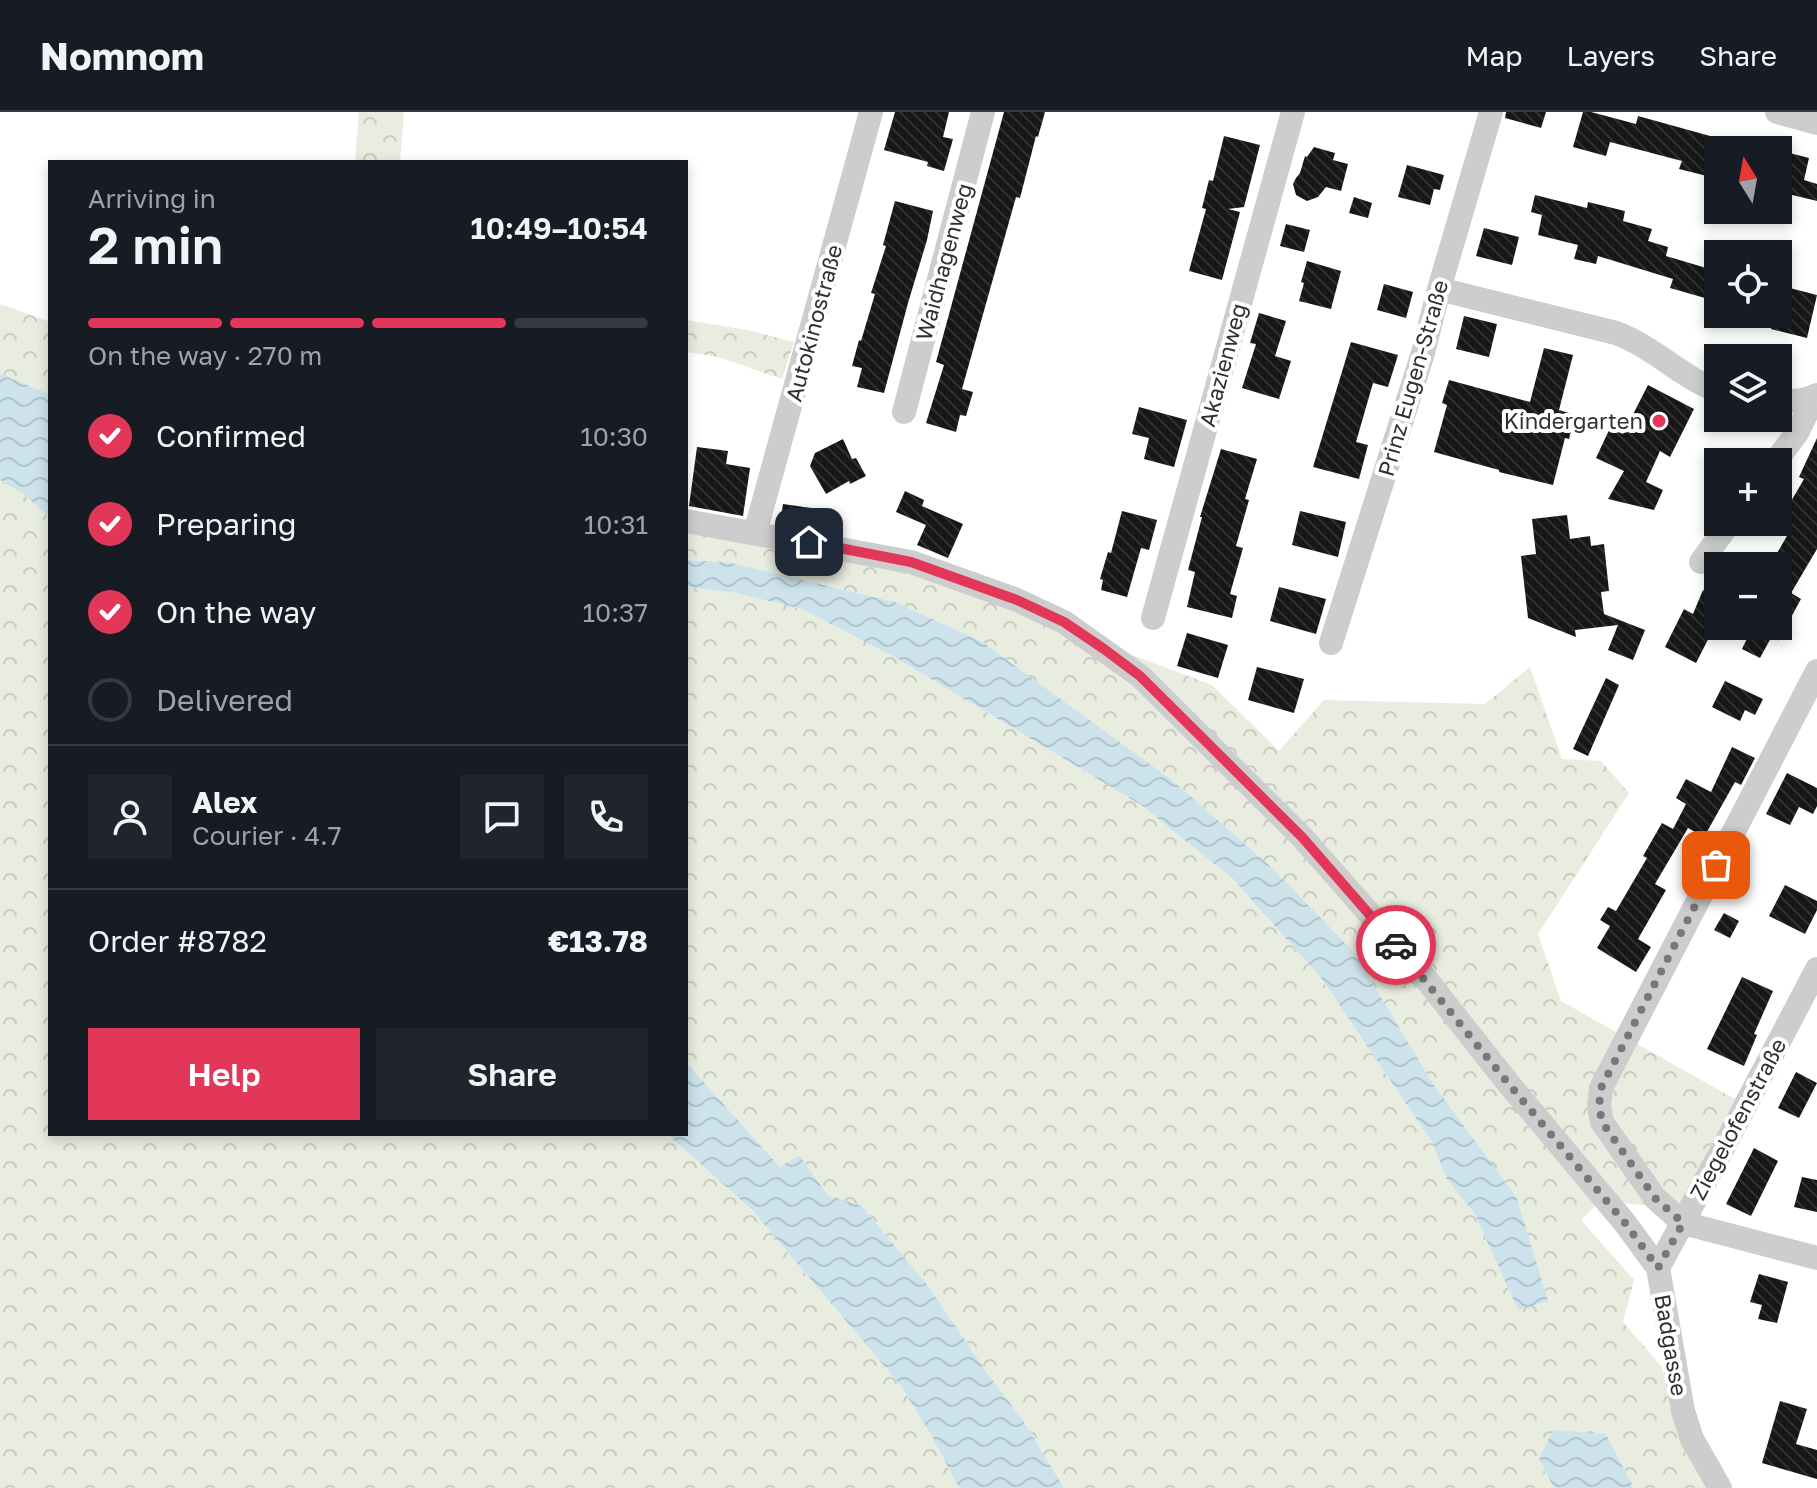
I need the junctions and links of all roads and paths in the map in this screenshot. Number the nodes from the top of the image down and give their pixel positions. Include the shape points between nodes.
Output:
1 (871, 112) edge
2 (983, 112) edge
3 (1293, 112) edge
4 (1491, 112) edge
5 (1777, 112) edge
6 (1817, 123) edge
7 (1439, 289) junction
8 (1704, 383) edge
9 (1816, 395) edge
10 (1792, 401) edge
11 (904, 412) dead end
12 (1786, 448) edge
13 (688, 521) edge
14 (755, 533) junction
15 (1720, 536) edge
16 (1701, 562) dead end
17 (1153, 618) dead end
18 (1331, 643) dead end
19 (1817, 671) edge
20 (1817, 969) edge
21 (1683, 1223) junction
22 (1817, 1258) edge
23 (1658, 1268) junction
24 (1720, 1488) edge

1 - 14 street, Autokinostraße
2 - 11 street, Waidhagenweg
3 - 17 street, Akazienweg
4 - 7 street, Prinz Eugen-Straße
5 - 6 street
7 - 8 street via 1636,340
7 - 18 street, Prinz Eugen-Straße
9 - 10 street
9 - 12 street
13 - 14 street, Badgasse
14 - 23 street, Badgasse via 911,562 1017,600 1064,622 1140,676 1313,849 1418,969
15 - 16 street
19 - 21 street via 1601,1088 1602,1122 1655,1198
20 - 21 street, Ziegelofenstraße
21 - 22 street
21 - 23 street, Ziegelofenstraße
23 - 24 street, Badgasse via 1683,1411 1692,1439

